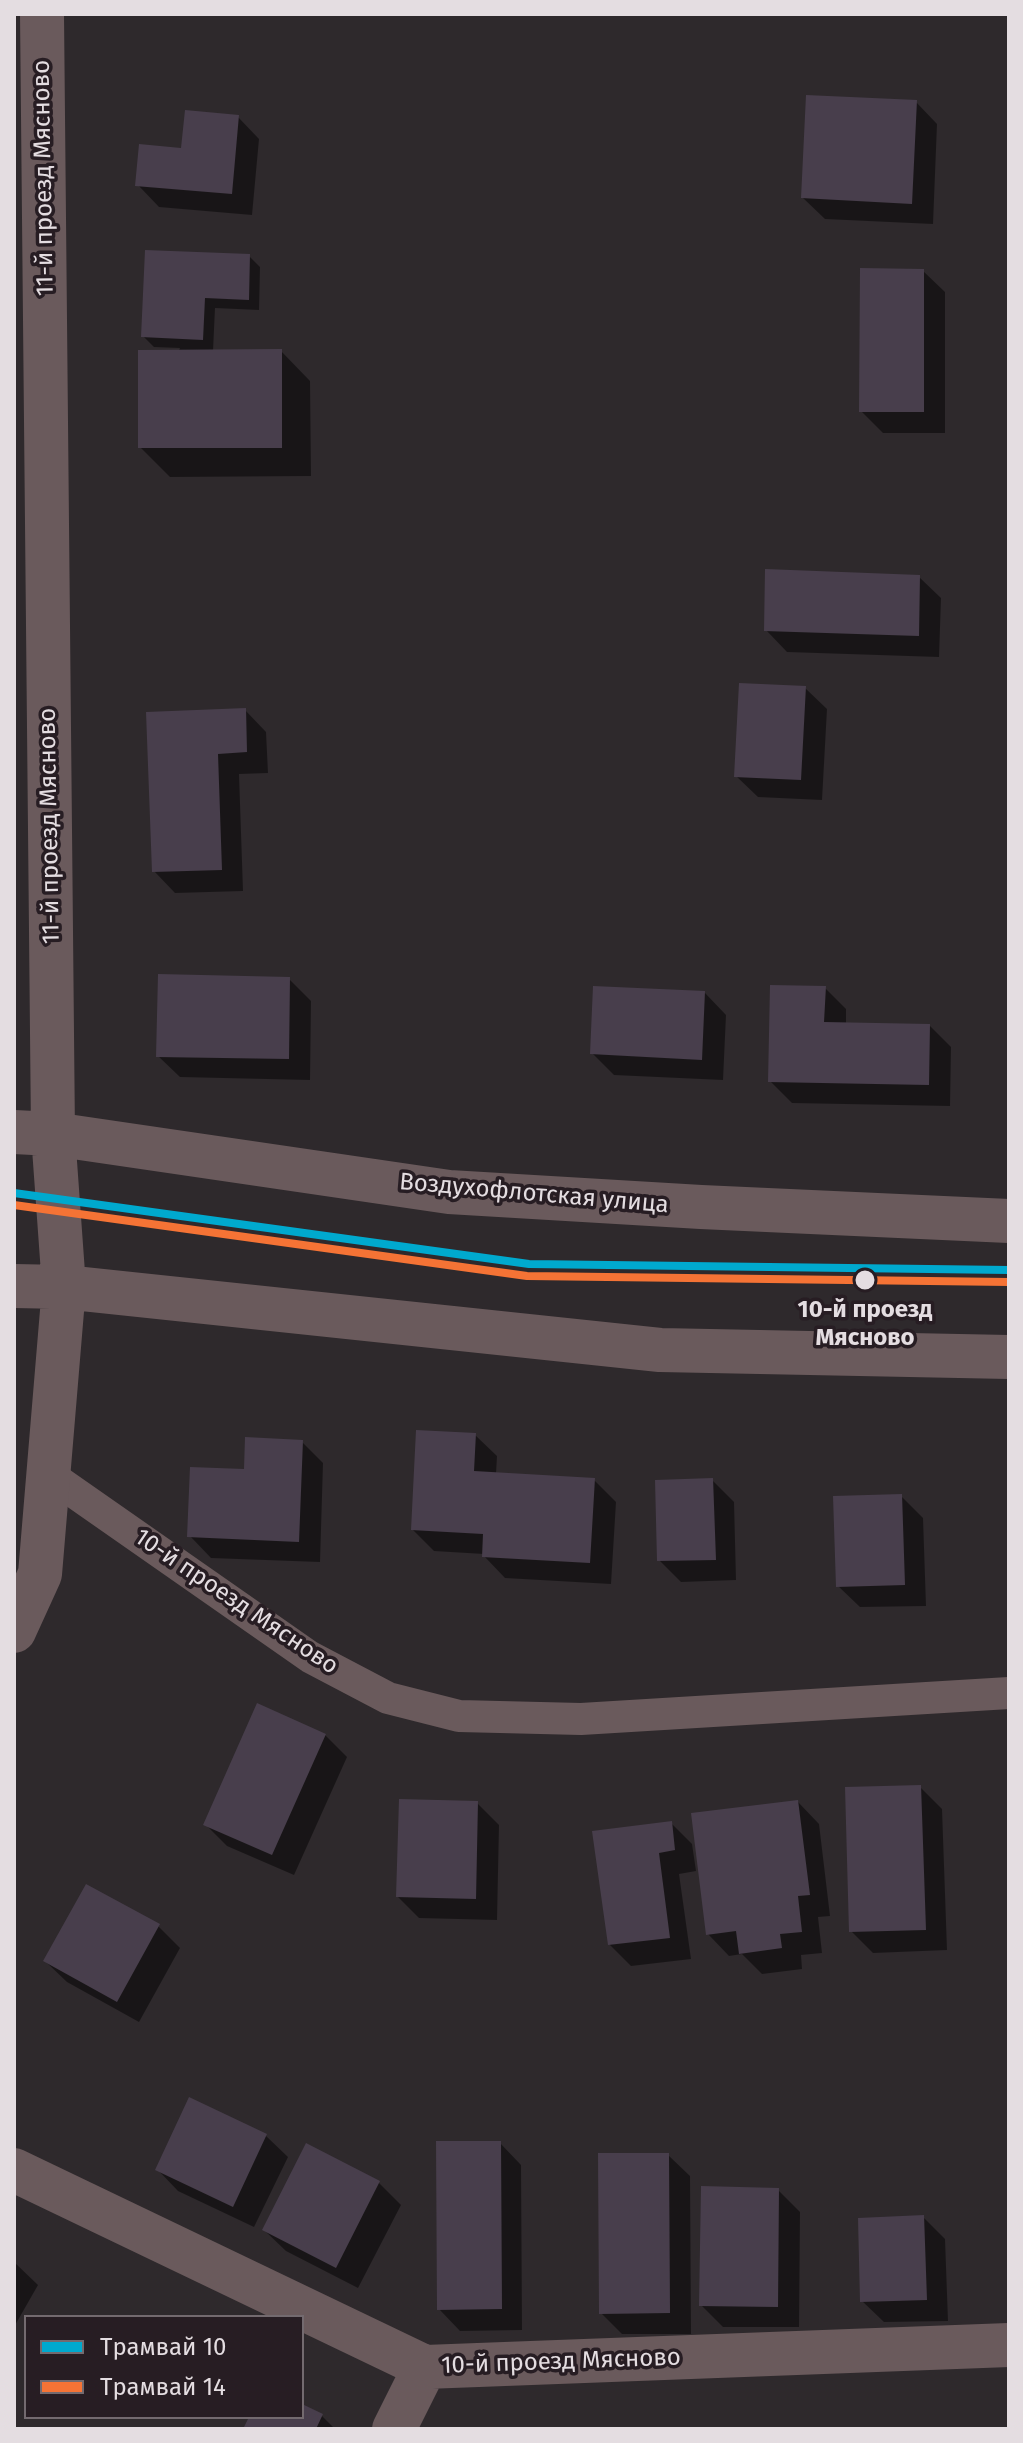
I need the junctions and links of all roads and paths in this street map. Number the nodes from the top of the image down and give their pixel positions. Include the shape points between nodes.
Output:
1 (42, 14) edge
2 (34, 1133) edge
3 (1009, 1221) edge
4 (14, 1286) edge
5 (64, 1287) junction
6 (1009, 1357) edge
7 (48, 1474) junction
8 (14, 1631) edge
9 (1009, 1693) edge
10 (14, 2170) edge
11 (1009, 2345) edge
12 (425, 2367) junction
13 (394, 2429) edge

1 - 2 street, 11-й проезд Мясново
2 - 3 street, Воздухофлотская улица via 449,1192
2 - 5 street, 11-й проезд Мясново
4 - 5 street
5 - 6 street via 660,1350
5 - 7 street, 11-й проезд Мясново
7 - 8 street, 11-й проезд Мясново via 40,1574
7 - 9 lane, 10-й проезд Мясново via 310,1657 388,1698 459,1716 581,1719
10 - 12 street, 10-й проезд Мясново
11 - 12 street, 10-й проезд Мясново
12 - 13 street

